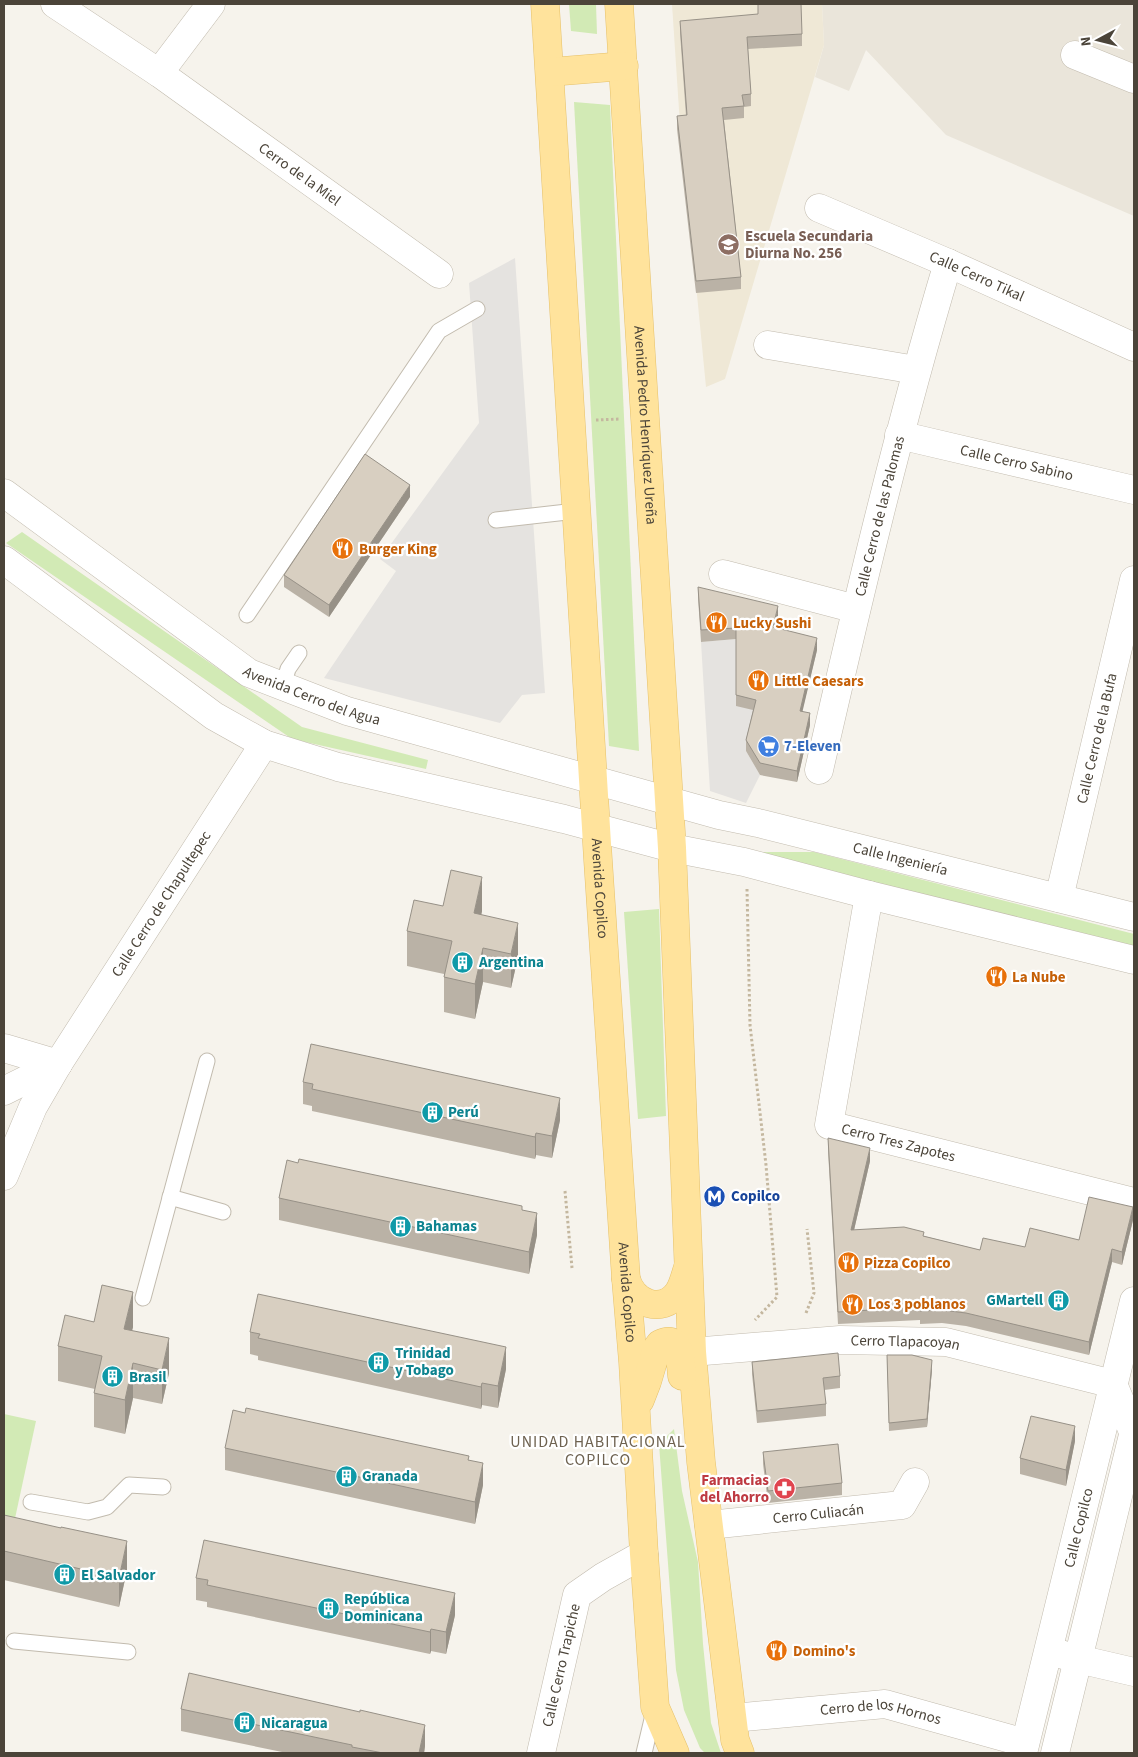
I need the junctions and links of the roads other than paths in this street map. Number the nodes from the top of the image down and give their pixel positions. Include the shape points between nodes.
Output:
1 (55, 4) edge
2 (211, 4) edge
3 (545, 4) edge
4 (619, 4) edge
5 (1075, 56) dead end
6 (624, 66) junction
7 (550, 72) junction
8 (159, 73) junction
9 (1134, 79) edge
10 (819, 208) dead end
11 (948, 262) junction
12 (439, 274) dead end
13 (477, 309) dead end
14 (768, 345) dead end
15 (1134, 347) edge
16 (916, 370) junction
17 (899, 435) junction
18 (1134, 490) edge
19 (4, 493) edge
20 (576, 512) junction
21 (496, 520) dead end
22 (4, 560) edge
23 (723, 574) dead end
24 (1134, 580) edge
25 (856, 609) junction
26 (247, 615) dead end
27 (299, 653) dead end
28 (283, 686) junction
29 (264, 744) junction
30 (818, 770) dead end
31 (593, 780) junction
32 (668, 801) junction
33 (758, 823) junction
34 (596, 827) junction
35 (672, 848) junction
36 (746, 875) junction
37 (869, 895) junction
38 (1059, 898) junction
39 (1134, 917) edge
40 (1134, 960) edge
41 (4, 1048) edge
42 (207, 1061) dead end
43 (58, 1064) junction
44 (4, 1091) edge
45 (4, 1176) edge
46 (170, 1197) junction
47 (1134, 1202) edge
48 (223, 1212) dead end
49 (688, 1267) junction
50 (626, 1280) junction
51 (143, 1298) dead end
52 (1134, 1302) edge
53 (692, 1352) junction
54 (1113, 1384) junction
55 (636, 1410) junction
56 (1134, 1433) edge
57 (701, 1462) junction
58 (915, 1482) dead end
59 (164, 1487) dead end
60 (31, 1502) dead end
61 (709, 1525) junction
62 (644, 1554) junction
63 (14, 1641) dead end
64 (1049, 1650) junction
65 (128, 1652) dead end
66 (1078, 1659) junction
67 (1134, 1672) edge
68 (655, 1707) junction
69 (733, 1718) junction
70 (1024, 1748) edge
71 (540, 1753) edge
72 (644, 1753) edge
73 (675, 1753) edge
74 (740, 1753) edge
75 (1055, 1753) edge

1 - 8 street, Cerro de la Miel
2 - 8 street
3 - 7 main road
4 - 6 main road, Avenida Pedro Henríquez Ureña
5 - 9 street
6 - 7 main road
6 - 32 main road, Avenida Pedro Henríquez Ureña
7 - 20 main road
8 - 12 street, Cerro de la Miel
10 - 11 street, Calle Cerro Tikal
11 - 15 street, Calle Cerro Tikal
11 - 16 street, Calle Cerro de las Palomas
13 - 26 lane via 439,331
14 - 16 street
16 - 17 street, Calle Cerro de las Palomas
17 - 18 street, Calle Cerro Sabino
17 - 25 street, Calle Cerro de las Palomas
19 - 28 street, Avenida Cerro del Agua via 249,673
20 - 21 lane
20 - 31 main road
22 - 29 street via 214,716
23 - 25 street
24 - 38 street, Calle Cerro de la Bufa
25 - 30 street, Calle Cerro de las Palomas
27 - 28 lane via 288,669
28 - 31 street, Avenida Cerro del Agua via 347,711
29 - 34 street via 338,767
29 - 43 street, Calle Cerro de Chapultepec
31 - 32 street, Avenida Cerro del Agua
31 - 34 main road
32 - 33 street, Calle Ingeniería
32 - 35 main road, Avenida Pedro Henríquez Ureña
33 - 36 street via 743,839 741,847
33 - 38 street, Calle Ingeniería
34 - 35 street
34 - 50 main road, Avenida Copilco
35 - 36 street
35 - 49 main road
36 - 37 street
37 - 40 street
37 - 47 street, Cerro Tres Zapotes via 830,1125
38 - 39 street, Calle Ingeniería
41 - 43 street
42 - 46 lane
43 - 44 street
43 - 45 street, Calle Cerro de Chapultepec via 33,1107
46 - 48 lane
46 - 51 lane
49 - 50 main road via 677,1295 662,1304 643,1302 635,1297
49 - 53 main road
50 - 55 main road, Avenida Copilco
52 - 54 street, Calle Copilco
53 - 54 street, Cerro Tlapacoyan via 840,1340 946,1342
53 - 57 main road
54 - 56 street
54 - 64 street, Calle Copilco
55 - 57 main road via 657,1348 670,1341 679,1349 688,1421
55 - 62 main road, Avenida Copilco
56 - 66 street, Calle Copilco
57 - 61 main road
58 - 61 street, Cerro Culiacán via 902,1505
59 - 60 lane via 128,1485 107,1507 88,1512
61 - 69 main road
62 - 68 main road, Avenida Copilco
62 - 71 street, Calle Cerro Trapiche via 577,1595
63 - 65 lane
64 - 66 street
64 - 70 street, Calle Copilco
66 - 67 street
66 - 75 street, Calle Copilco
68 - 72 lane
68 - 73 main road, Avenida Copilco
69 - 70 street, Cerro de los Hornos via 886,1704
69 - 74 main road

